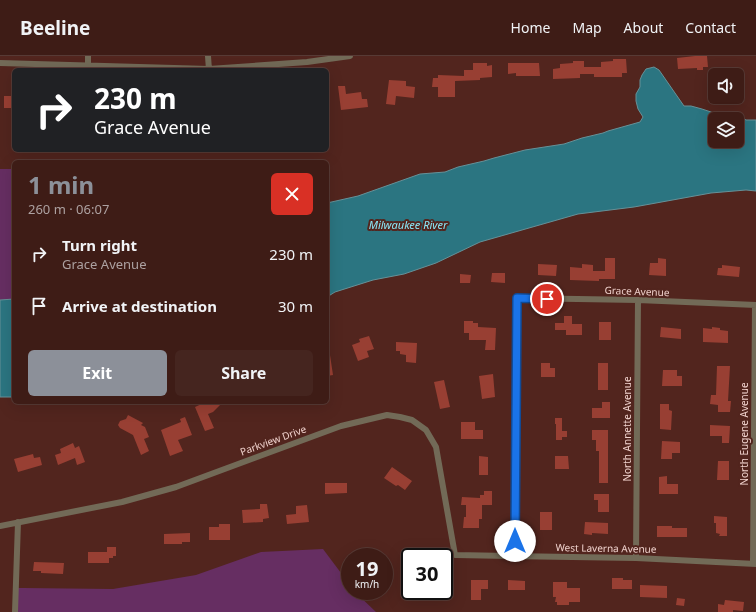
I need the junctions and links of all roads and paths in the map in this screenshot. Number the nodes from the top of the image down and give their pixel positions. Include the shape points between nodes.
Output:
1 (88, 56) edge
2 (208, 56) edge
3 (350, 56) edge
4 (307, 59) edge
5 (0, 63) edge
6 (88, 66) junction
7 (169, 68) edge
8 (209, 68) edge
9 (219, 68) edge
10 (638, 300) junction
11 (756, 305) edge
12 (18, 522) junction
13 (0, 526) edge
14 (455, 555) joint
15 (515, 556) junction
16 (636, 558) junction
17 (754, 563) edge
18 (16, 612) edge

1 - 6 street
2 - 8 street
3 - 4 street
4 - 9 street
5 - 6 street
6 - 7 street
10 - 11 street, Grace Avenue
10 - 15 street, Grace Avenue via 517,298
10 - 16 street, North Annette Avenue
11 - 17 street, North Eugene Avenue
12 - 13 street, Parkview Drive
12 - 14 street, Parkview Drive via 122,502 176,487 341,426 387,415 412,420 426,430 436,447
12 - 18 street
14 - 15 street, West Laverna Avenue
15 - 16 street, West Laverna Avenue
16 - 17 street, West Laverna Avenue

